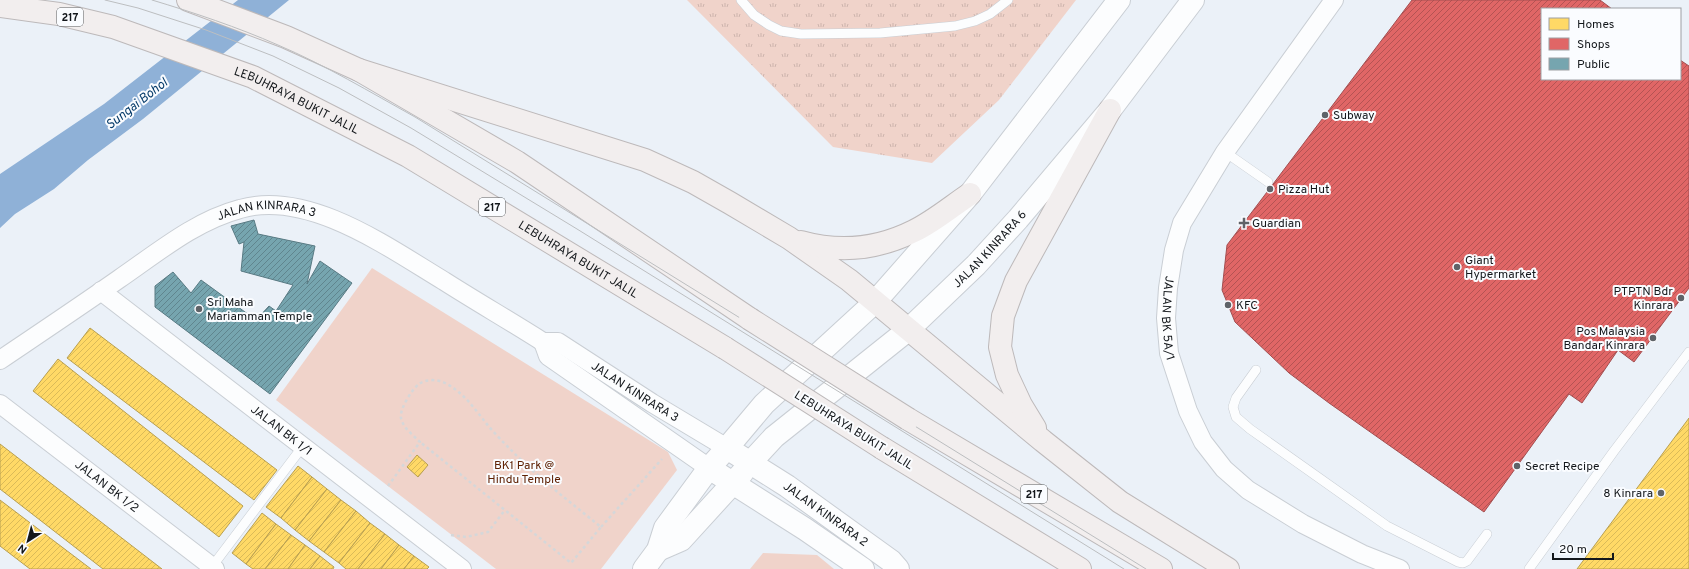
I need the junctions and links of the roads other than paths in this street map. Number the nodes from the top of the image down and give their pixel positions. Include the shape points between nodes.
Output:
1 (188, 0) edge
2 (742, 0) edge
3 (1008, 0) edge
4 (1119, 0) edge
5 (1193, 0) edge
6 (1334, 0) edge
7 (0, 6) edge
8 (359, 70) junction
9 (1110, 110) junction
10 (1225, 152) junction
11 (1268, 182) dead end
12 (970, 194) junction
13 (789, 238) junction
14 (101, 291) junction
15 (875, 302) junction
16 (908, 330) junction
17 (543, 342) junction
18 (1689, 352) edge
19 (0, 360) edge
20 (1256, 370) dead end
21 (0, 404) edge
22 (1043, 441) junction
23 (303, 446) junction
24 (727, 448) junction
25 (750, 463) junction
26 (709, 468) junction
27 (733, 484) junction
28 (1487, 534) dead end
29 (658, 550) junction
30 (212, 568) edge
31 (462, 569) edge
32 (644, 569) edge
33 (863, 569) edge
34 (898, 569) edge
35 (1080, 569) edge
36 (1161, 569) edge
37 (1228, 569) edge
38 (1400, 569) edge
39 (1529, 569) edge

1 - 8 highway, 217 via 286,37
2 - 3 lane via 754,14 769,25 781,31 802,34 880,33 955,26 990,14
4 - 12 main road
5 - 9 main road, JALAN KINRARA 6
6 - 10 street, JALAN BK 5A/1
7 - 35 highway, LEBUHRAYA BUKIT JALIL / 217, bridge via 59,14 138,35 253,77 408,156 725,348
8 - 13 highway via 645,160 693,182
8 - 36 highway, 217, bridge via 517,162 750,319 908,419
9 - 16 main road, JALAN KINRARA 6 via 976,265
9 - 22 highway via 1016,282 1003,316 1000,347 1007,375 1021,405
10 - 11 lane
10 - 38 street, JALAN BK 5A/1 via 1182,223 1174,250 1168,288 1166,318 1169,353 1188,411 1203,442 1224,468 1248,490 1303,524 1362,554
12 - 13 highway via 915,231 885,243 838,249 817,247
12 - 15 main road
13 - 15 highway via 849,280
14 - 17 street, JALAN KINRARA 3 via 168,244 217,217 241,208 268,205 299,208 330,218 364,234
14 - 19 street, JALAN KINRARA 3
14 - 23 street, JALAN BK 1/1
15 - 16 highway
15 - 24 main road via 764,404
16 - 22 highway
16 - 25 main road, JALAN KINRARA 6 via 774,438
17 - 24 street, JALAN KINRARA 3 via 558,342
17 - 26 street, JALAN KINRARA 3 via 548,356
18 - 39 lane
20 - 28 lane via 1236,398 1233,407 1236,417 1241,422 1270,443 1387,526 1458,562 1467,561
21 - 30 street, JALAN BK 1/2
22 - 37 highway via 1120,502
23 - 30 lane
23 - 31 street, JALAN BK 1/1
24 - 25 main road, JALAN KINRARA 2
24 - 26 main road
25 - 27 main road, JALAN KINRARA 6
25 - 34 main road, JALAN KINRARA 2 via 815,505 891,561
26 - 27 main road, JALAN KINRARA 2
26 - 29 main road via 665,528
27 - 29 main road, JALAN KINRARA 6 via 681,540
27 - 33 main road, JALAN KINRARA 2
29 - 32 main road

